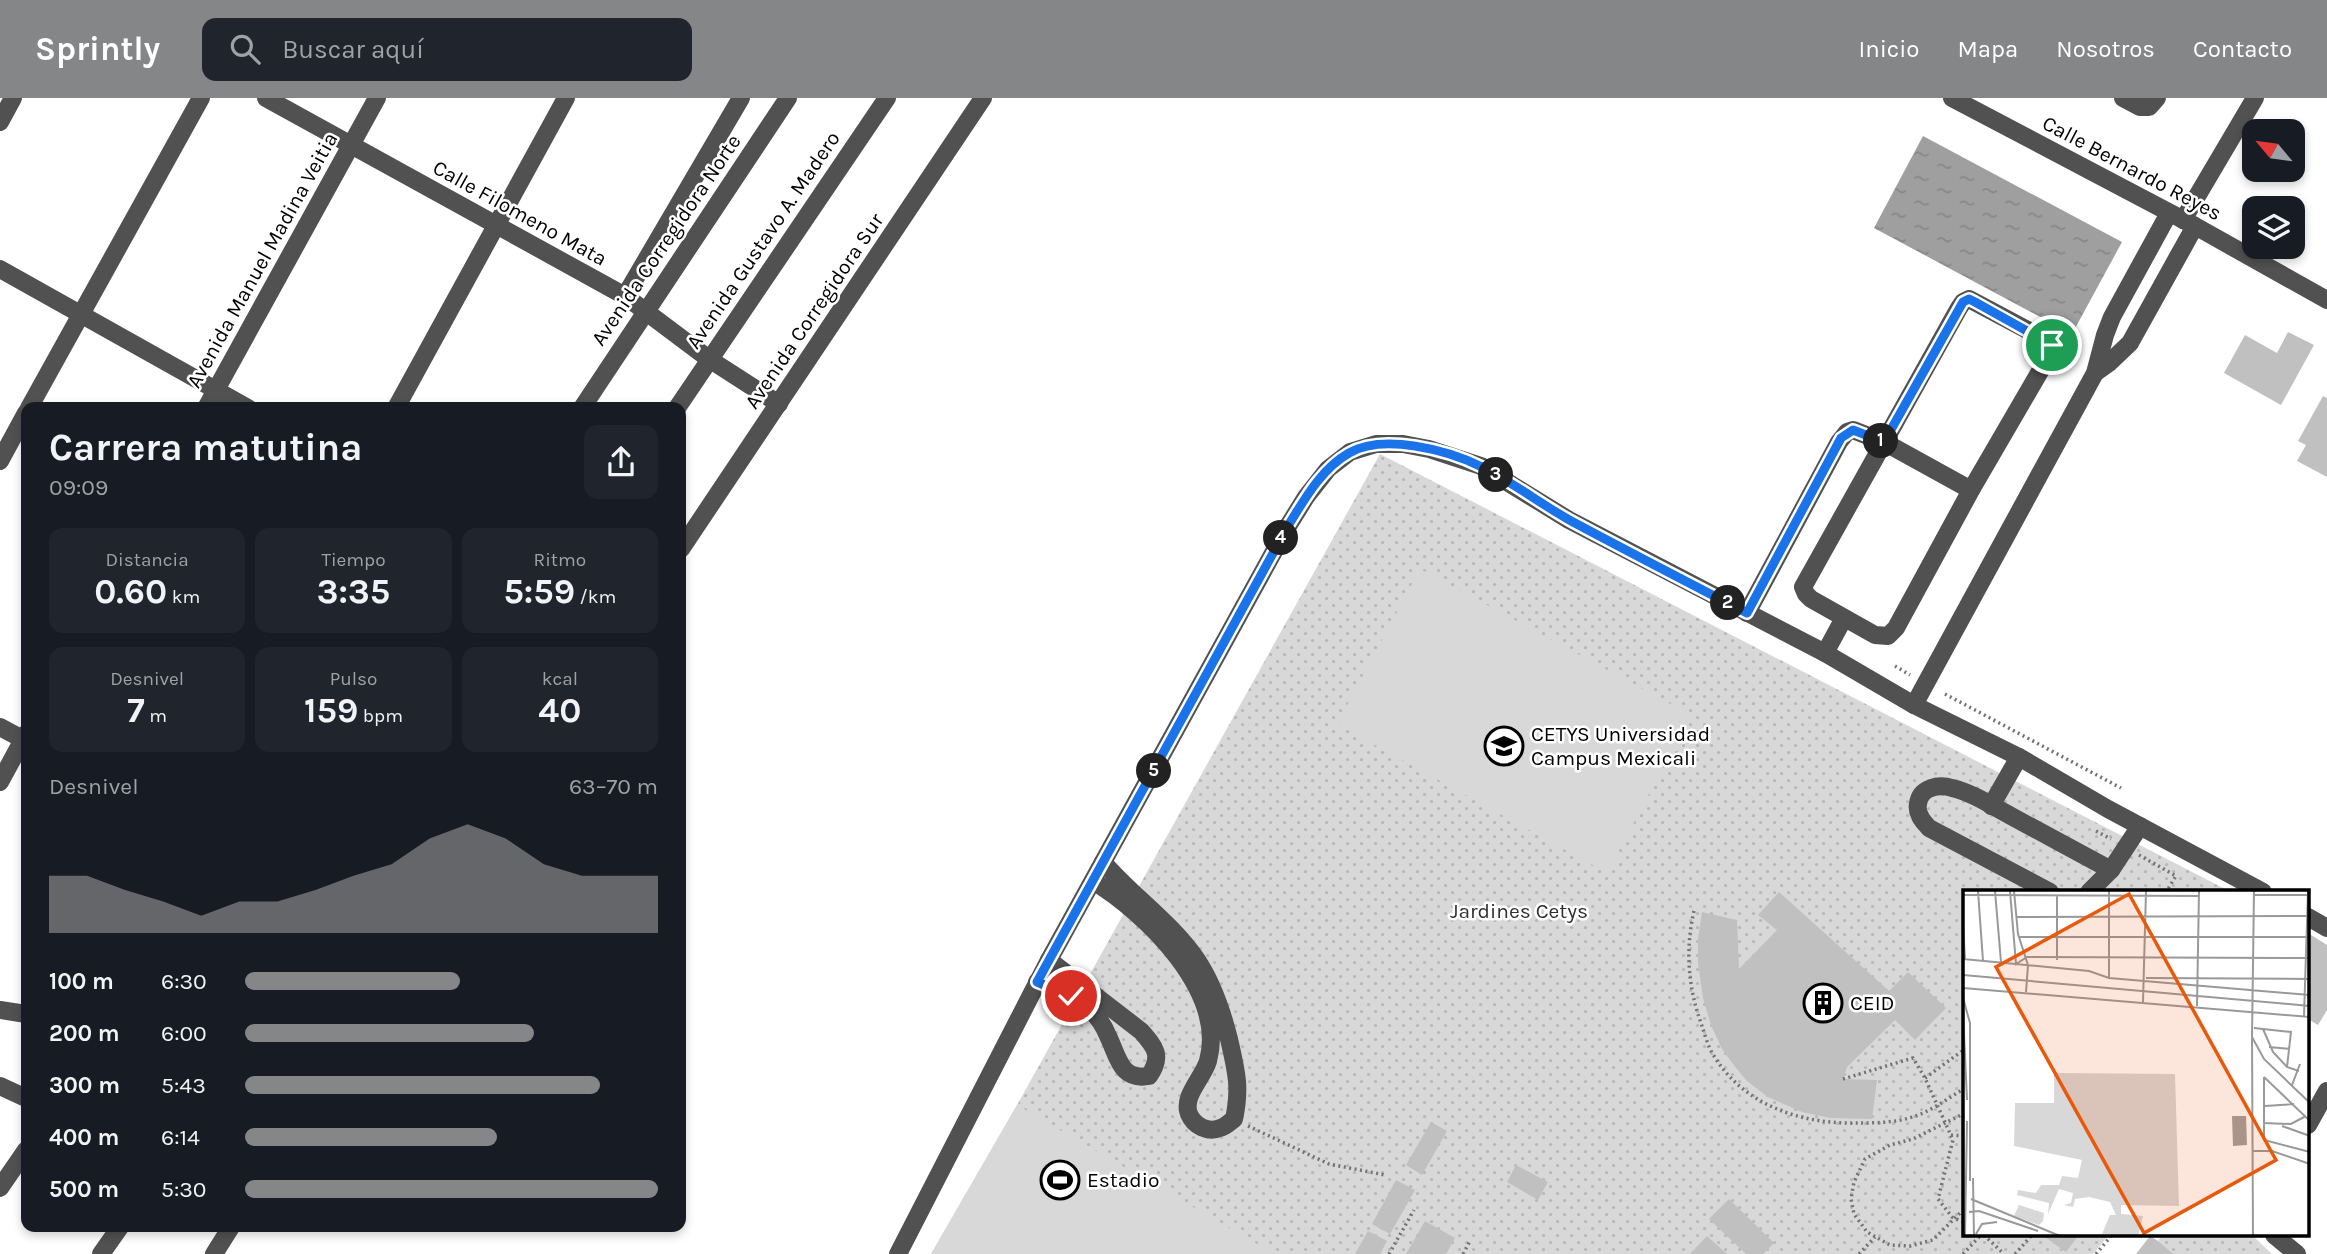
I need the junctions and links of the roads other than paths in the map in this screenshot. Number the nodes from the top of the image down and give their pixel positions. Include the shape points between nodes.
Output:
1 (13, 98) edge
2 (201, 98) edge
3 (266, 98) edge
4 (377, 98) edge
5 (566, 98) edge
6 (741, 98) edge
7 (788, 98) edge
8 (887, 98) edge
9 (983, 98) edge
10 (1952, 98) edge
11 (2123, 98) edge
12 (2157, 98) edge
13 (2255, 98) edge
14 (0, 122) edge
15 (351, 146) junction
16 (2182, 220) junction
17 (496, 225) junction
18 (0, 269) edge
19 (625, 296) junction
20 (2327, 300) edge
21 (2120, 303) junction
22 (645, 311) junction
23 (81, 315) junction
24 (2144, 317) junction
25 (709, 359) junction
26 (2095, 373) junction
27 (216, 390) junction
28 (32, 402) edge
29 (209, 402) edge
30 (237, 402) edge
31 (399, 402) edge
32 (586, 402) edge
33 (681, 402) edge
34 (779, 404) junction
35 (21, 422) edge
36 (1884, 442) junction
37 (0, 461) edge
38 (1971, 490) junction
39 (686, 542) edge
40 (1747, 613) junction
41 (1844, 618) junction
42 (1825, 653) junction
43 (1914, 705) junction
44 (0, 727) edge
45 (21, 736) edge
46 (21, 745) edge
47 (2019, 757) junction
48 (0, 782) edge
49 (1991, 806) junction
50 (2140, 826) junction
51 (1103, 862) junction
52 (2111, 870) junction
53 (1093, 881) junction
54 (2046, 890) edge
55 (2091, 890) edge
56 (2259, 890) edge
57 (2310, 918) edge
58 (2327, 928) edge
59 (1049, 960) junction
60 (1037, 982) junction
61 (0, 1010) edge
62 (21, 1013) edge
63 (0, 1086) edge
64 (2327, 1091) edge
65 (21, 1096) edge
66 (2310, 1121) edge
67 (21, 1157) edge
68 (0, 1188) edge
69 (116, 1232) edge
70 (228, 1232) edge
71 (2275, 1236) edge
72 (101, 1254) edge
73 (214, 1254) edge
74 (898, 1254) edge
75 (2297, 1254) edge

1 - 14 street
2 - 23 street
3 - 15 street, Calle Filomeno Mata
4 - 15 street, Avenida Manuel Madina Veitia
5 - 17 street
6 - 19 street
7 - 22 street, Avenida Corregidora Norte
8 - 25 street, Avenida Gustavo A. Madero
9 - 34 street, Avenida Corregidora Sur
10 - 16 street, Calle Bernardo Reyes
11 - 12 street via 2149,107
13 - 16 street
15 - 17 street, Calle Filomeno Mata
15 - 27 street, Avenida Manuel Madina Veitia
16 - 20 street, Calle Bernardo Reyes
16 - 21 street
16 - 24 street
17 - 19 street, Calle Filomeno Mata
17 - 31 street
18 - 23 street
19 - 22 street, Calle Filomeno Mata
21 - 24 street
21 - 26 street
22 - 25 street, Calle Filomeno Mata
22 - 32 street, Avenida Corregidora Norte
23 - 27 street
23 - 28 street
24 - 26 street via 2130,343
25 - 33 street, Avenida Gustavo A. Madero
25 - 34 street, Calle Filomeno Mata
26 - 43 street
27 - 29 street, Avenida Manuel Madina Veitia
27 - 30 street
34 - 39 street, Avenida Corregidora Sur
35 - 37 street
36 - 38 street
36 - 38 street via 1963,302 1969,299 2048,341 2051,354
36 - 40 street via 1853,430 1841,438
36 - 41 street via 1803,587 1811,599
38 - 41 street via 1896,628 1888,636 1875,635
40 - 42 street
40 - 51 street via 1569,520 1481,466 1403,444 1376,444 1350,452 1328,469 1288,526
41 - 42 street
42 - 43 street
43 - 47 street
44 - 45 street
46 - 48 street
47 - 49 street
47 - 50 street
49 - 52 street
49 - 54 street via 1951,787 1937,786 1922,794 1917,803 1929,828
50 - 52 street
50 - 56 street
51 - 53 street
51 - 53 street via 1196,959 1214,990 1237,1072 1239,1097 1234,1119 1220,1128 1207,1129 1189,1116 1190,1094 1209,1059 1210,1036 1207,1012 1190,976 1150,925
52 - 55 street
53 - 59 street
57 - 58 street
59 - 60 street
59 - 60 street via 1147,1038 1157,1055 1156,1067 1149,1076 1129,1074 1120,1065 1101,1022 1088,1008
60 - 74 street
61 - 62 street
63 - 65 street
64 - 66 street
67 - 68 street
69 - 72 street
70 - 73 street
71 - 75 street

